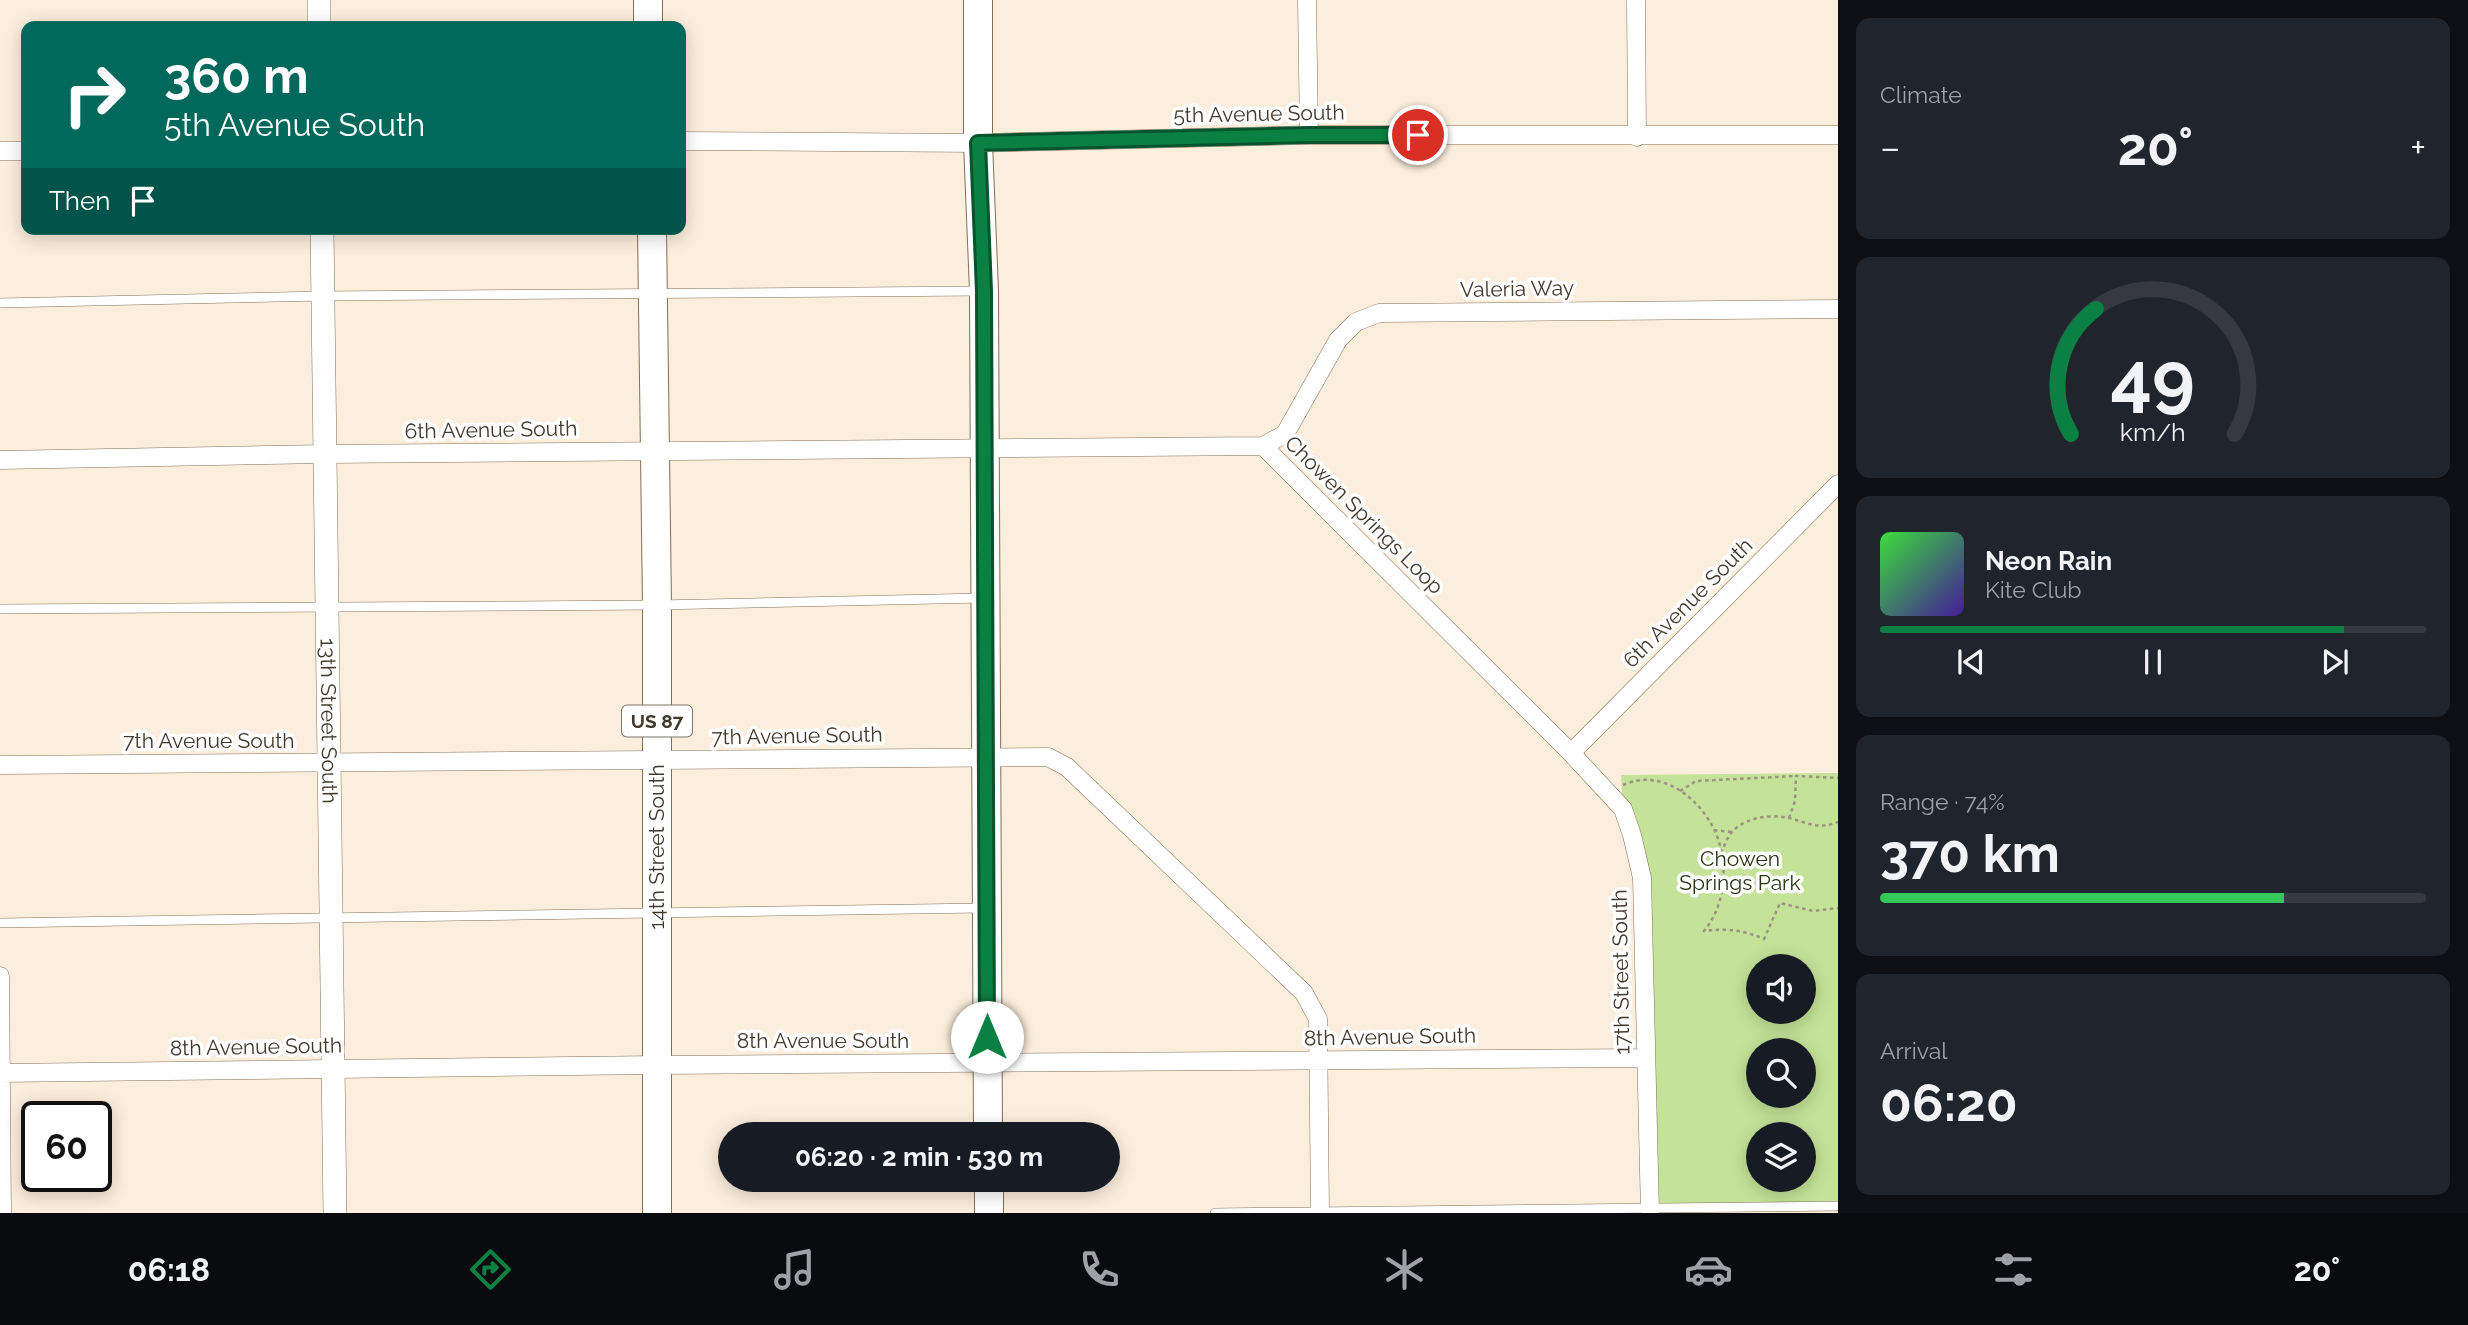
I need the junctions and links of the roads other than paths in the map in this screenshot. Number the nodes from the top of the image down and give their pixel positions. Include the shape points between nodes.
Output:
1 (319, 0) edge
2 (648, 0) edge
3 (978, 0) edge
4 (1307, 0) edge
5 (1636, 0) edge
6 (320, 21) edge
7 (648, 21) edge
8 (1309, 135) junction
9 (1838, 135) edge
10 (1637, 136) junction
11 (686, 141) edge
12 (978, 143) junction
13 (0, 151) edge
14 (21, 151) edge
15 (322, 235) edge
16 (652, 235) edge
17 (984, 291) junction
18 (654, 293) junction
19 (324, 296) junction
20 (0, 303) edge
21 (1838, 309) edge
22 (1263, 446) junction
23 (983, 448) junction
24 (654, 452) junction
25 (324, 454) junction
26 (0, 460) edge
27 (1838, 484) edge
28 (985, 598) junction
29 (657, 605) junction
30 (327, 606) junction
31 (0, 609) edge
32 (1571, 753) junction
33 (987, 757) junction
34 (657, 760) junction
35 (329, 763) junction
36 (0, 765) edge
37 (987, 908) junction
38 (657, 914) junction
39 (331, 917) junction
40 (0, 923) edge
41 (0, 976) edge
42 (1646, 1058) junction
43 (1319, 1061) junction
44 (987, 1063) junction
45 (657, 1065) junction
46 (333, 1069) junction
47 (0, 1073) edge
48 (988, 1122) edge
49 (989, 1192) edge
50 (1838, 1206) edge
51 (1650, 1210) edge
52 (1320, 1212) edge
53 (2, 1213) edge
54 (335, 1213) edge
55 (657, 1213) edge
56 (989, 1213) edge
57 (1215, 1213) edge

1 - 6 street
2 - 7 main road
3 - 12 main road
4 - 8 street
5 - 10 street
8 - 10 street, 5th Avenue South
8 - 12 street, 5th Avenue South
9 - 10 street, 5th Avenue South
11 - 12 street, 5th Avenue South
12 - 17 main road
13 - 14 street
15 - 19 street, 13th Street South
16 - 18 main road, 14th Street South / US 87
17 - 18 lane
17 - 23 main road
18 - 19 lane
18 - 24 main road, 14th Street South / US 87
19 - 20 lane
19 - 25 street, 13th Street South
21 - 22 street, Valeria Way via 1380,313 1356,322 1338,340 1285,434
22 - 23 street, Chowen Springs Loop
22 - 32 street, Chowen Springs Loop
23 - 24 street, 6th Avenue South
23 - 28 main road
24 - 25 street, 6th Avenue South
24 - 29 main road, 14th Street South / US 87
25 - 26 street, 6th Avenue South
25 - 30 street, 13th Street South
27 - 32 street, 6th Avenue South
28 - 29 lane
28 - 33 main road
29 - 30 lane
29 - 34 main road, 14th Street South / US 87
30 - 31 lane
30 - 35 street, 13th Street South
32 - 42 street, 17th Street South via 1623,809 1632,835 1642,877
33 - 34 street, 7th Avenue South
33 - 37 main road
33 - 43 street, 7th Avenue South via 1048,757 1067,767 1304,993 1318,1018
34 - 35 street, 7th Avenue South
34 - 38 main road, 14th Street South / US 87
35 - 36 street, 7th Avenue South
35 - 39 street, 13th Street South
37 - 38 lane
37 - 44 main road
38 - 39 lane
38 - 45 main road, 14th Street South / US 87
39 - 40 lane
39 - 46 street, 13th Street South
41 - 47 street
42 - 43 street, 8th Avenue South
42 - 51 street, 17th Street South
43 - 44 street, 8th Avenue South
43 - 52 street, 7th Avenue South
44 - 45 street, 8th Avenue South
44 - 48 main road
45 - 46 street, 8th Avenue South
45 - 55 main road, 14th Street South / US 87
46 - 47 street, 8th Avenue South
46 - 54 street, 13th Street South
47 - 53 street
49 - 56 main road
50 - 51 lane
51 - 52 lane
52 - 57 lane

